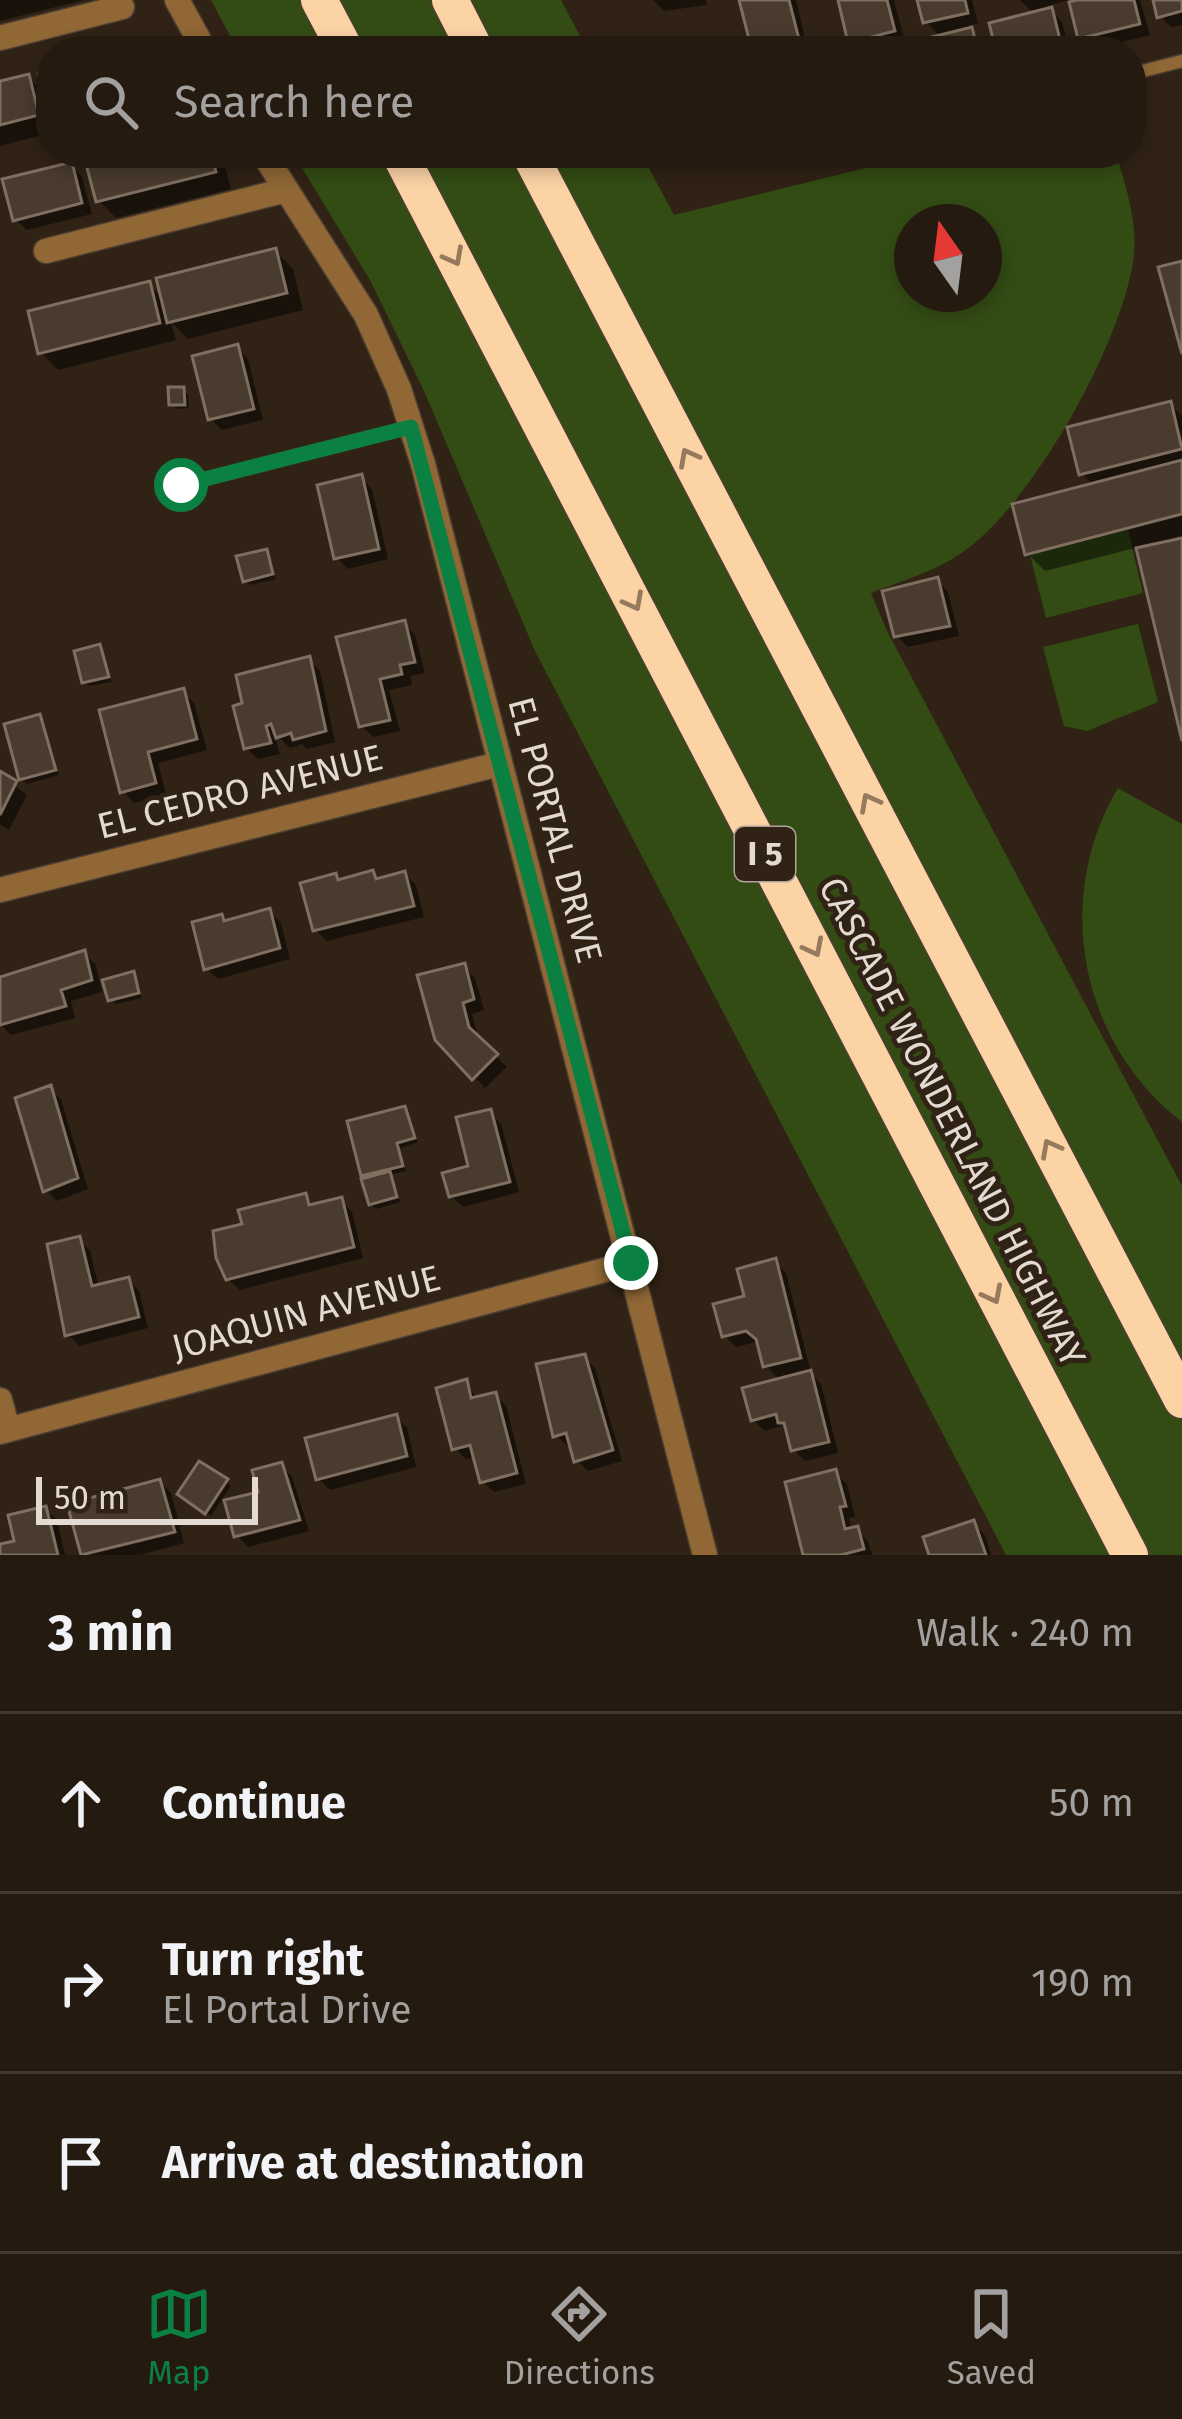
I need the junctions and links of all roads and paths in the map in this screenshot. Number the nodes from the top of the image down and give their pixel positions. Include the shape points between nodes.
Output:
1 (177, 0) edge
2 (320, 0) edge
3 (449, 0) edge
4 (122, 7) dead end
5 (197, 36) edge
6 (338, 36) edge
7 (468, 36) edge
8 (0, 38) edge
9 (1182, 61) edge
10 (1146, 70) edge
11 (272, 168) edge
12 (407, 168) edge
13 (537, 168) edge
14 (286, 190) junction
15 (46, 251) dead end
16 (411, 427) junction
17 (181, 485) dead end
18 (499, 764) junction
19 (0, 890) edge
20 (631, 1263) junction
21 (0, 1400) edge
22 (1182, 1400) edge
23 (4, 1431) edge
24 (705, 1555) edge
25 (1130, 1555) edge

1 - 5 street
2 - 6 highway
3 - 7 highway
4 - 8 street
9 - 10 lane
11 - 14 street, EL PORTAL DRIVE
12 -> 25 highway, CASCADE WONDERLAND HIGHWAY / I 5
22 -> 13 highway, CASCADE WONDERLAND HIGHWAY
14 - 15 street
14 - 16 street, EL PORTAL DRIVE via 367,315
16 - 17 lane
16 - 18 street, EL PORTAL DRIVE
18 - 19 street, EL CEDRO AVENUE
18 - 20 street, EL PORTAL DRIVE
20 - 23 street, JOAQUIN AVENUE
20 - 24 street, EL PORTAL DRIVE
21 - 23 street

